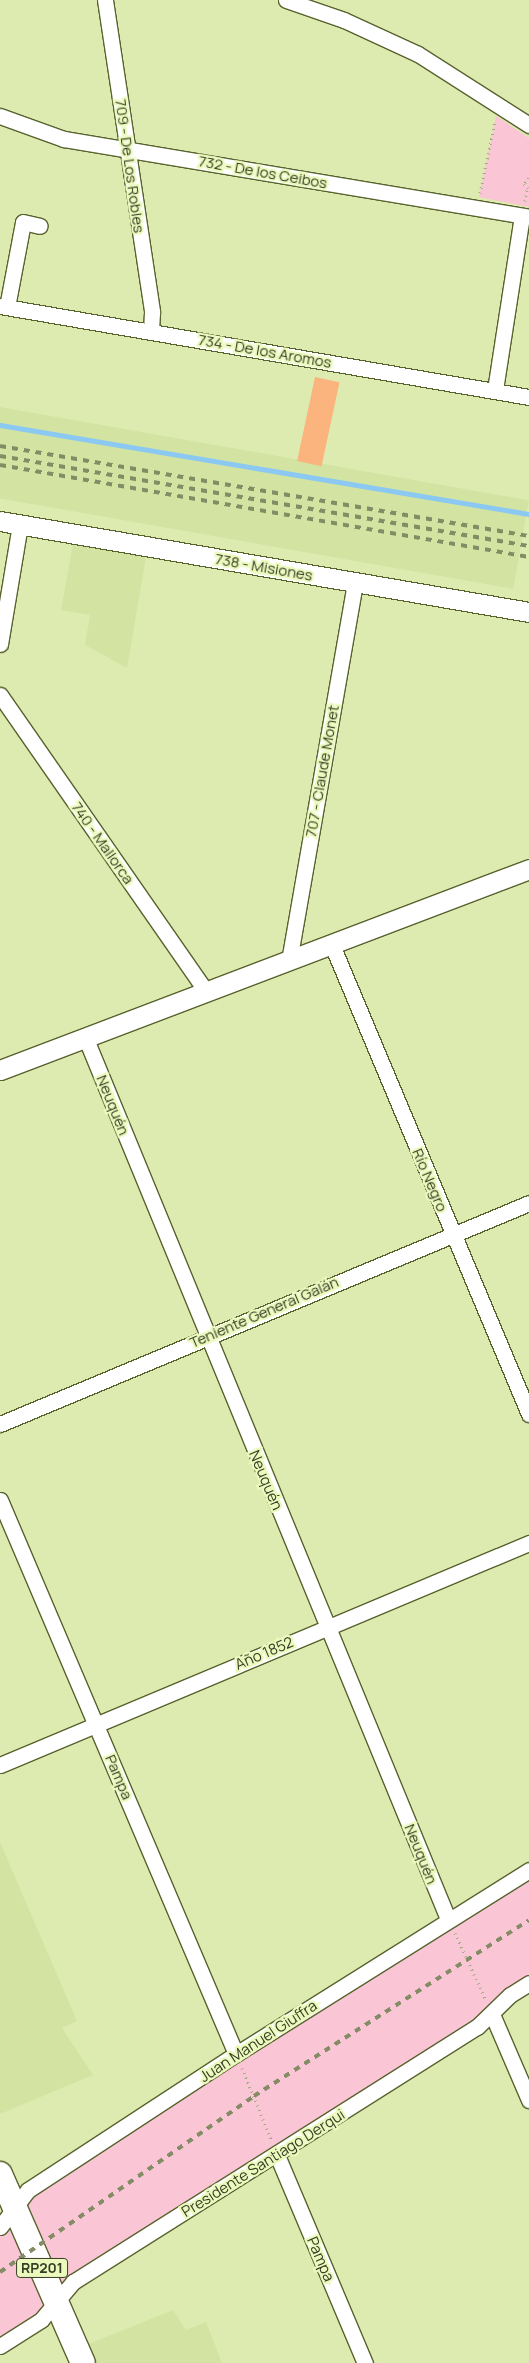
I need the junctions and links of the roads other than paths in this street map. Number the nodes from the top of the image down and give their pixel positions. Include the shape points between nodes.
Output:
1 (105, 0) edge
2 (286, 0) edge
3 (0, 116) edge
4 (529, 124) edge
5 (128, 150) junction
6 (526, 217) edge
7 (40, 226) dead end
8 (3, 307) edge
9 (151, 332) junction
10 (495, 390) junction
11 (529, 397) edge
12 (0, 522) edge
13 (20, 525) junction
14 (355, 582) junction
15 (529, 612) edge
16 (0, 644) edge
17 (0, 695) edge
18 (529, 869) edge
19 (332, 946) junction
20 (289, 960) junction
21 (206, 991) junction
22 (86, 1039) junction
23 (0, 1070) edge
24 (529, 1203) edge
25 (453, 1234) junction
26 (206, 1336) junction
27 (529, 1414) edge
28 (0, 1424) edge
29 (0, 1500) edge
30 (529, 1542) edge
31 (327, 1626) junction
32 (97, 1724) junction
33 (0, 1765) edge
34 (529, 1870) edge
35 (448, 1919) junction
36 (529, 1983) edge
37 (492, 2014) junction
38 (236, 2054) junction
39 (529, 2100) edge
40 (277, 2155) junction
41 (0, 2174) edge
42 (8, 2218) edge
43 (58, 2303) junction
44 (0, 2346) edge
45 (84, 2363) edge
46 (365, 2363) edge

1 - 5 street, 709 - De Los Robles
2 - 4 street via 387,38
3 - 5 street, 732 - De los Ceibos via 64,139
5 - 6 street, 732 - De los Ceibos
5 - 9 street, 709 - De Los Robles via 152,312
6 - 10 street
7 - 8 street via 23,222
8 - 9 street, 734 - De los Aromos
9 - 10 street, 734 - De los Aromos
10 - 11 street, 734 - De los Aromos
12 - 13 street, 738 - Misiones
13 - 14 street, 738 - Misiones
13 - 16 street
14 - 15 street, 738 - Misiones
14 - 20 street, 707 - Claude Monet
17 - 21 street, 740 - Mallorca
18 - 19 street
19 - 20 street
19 - 25 street, Río Negro
20 - 21 street
21 - 22 street
22 - 23 street
22 - 26 street, Neuquén
24 - 25 street, Teniente General Galán
25 - 26 street, Teniente General Galán
25 - 27 street, Río Negro
26 - 28 street, Teniente General Galán
26 - 31 street, Neuquén
29 - 32 street, Pampa
30 - 31 street, Año 1852
31 - 32 street, Año 1852
31 - 35 street, Neuquén
32 - 33 street, Año 1852
32 - 38 street, Pampa
34 - 35 street, Juan Manuel Giuffra
35 - 38 street, Juan Manuel Giuffra
36 - 37 street, Presidente Santiago Derqui via 510,1995
37 - 39 street
37 - 40 street, Presidente Santiago Derqui via 477,2028
38 - 42 street, Juan Manuel Giuffra via 28,2190
40 - 43 street, Presidente Santiago Derqui via 73,2282
40 - 46 street, Pampa
41 - 42 main road, RP201
42 - 43 main road, RP201
43 - 44 street, Presidente Santiago Derqui via 41,2320
43 - 45 main road, RP201

